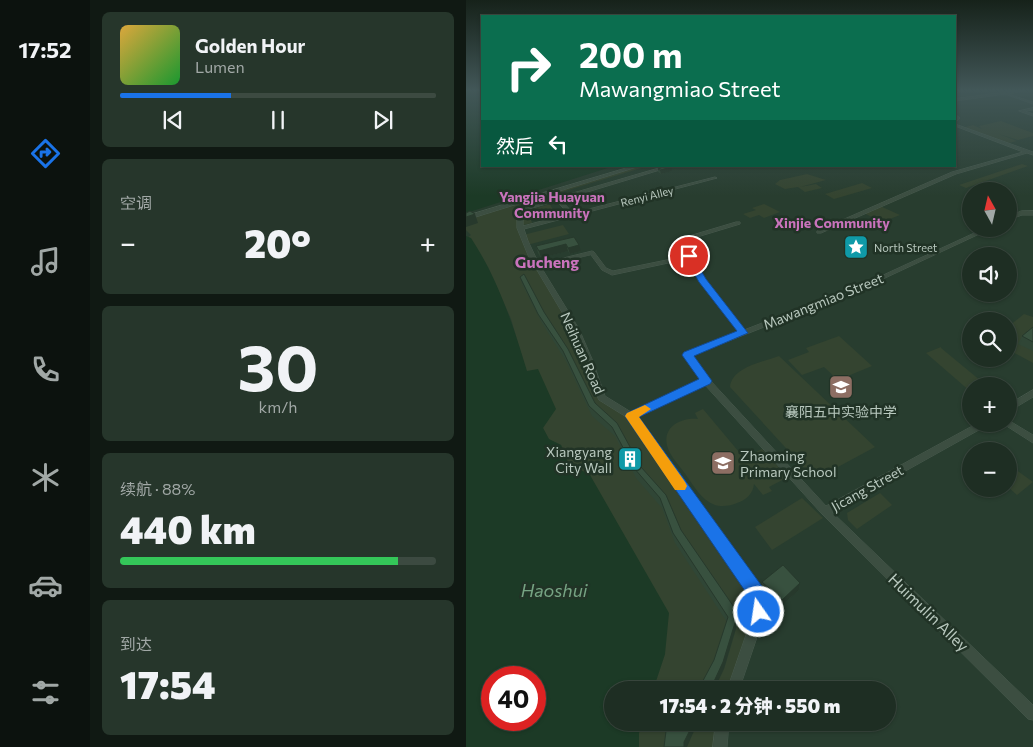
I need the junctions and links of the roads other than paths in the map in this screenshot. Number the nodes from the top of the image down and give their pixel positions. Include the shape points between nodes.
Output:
1 (961, 126) edge
2 (1026, 152) junction
3 (1033, 154) edge
4 (635, 167) edge
5 (667, 167) edge
6 (715, 178) dead end
7 (557, 198) junction
8 (1033, 212) edge
9 (572, 215) junction
10 (1017, 215) edge
11 (466, 218) edge
12 (738, 223) dead end
13 (520, 228) junction
14 (818, 232) dead end
15 (968, 238) edge
16 (689, 256) junction
17 (539, 266) junction
18 (743, 333) junction
19 (706, 381) junction
20 (1033, 393) edge
21 (1017, 403) edge
22 (631, 416) junction
23 (1017, 429) edge
24 (968, 432) edge
25 (1033, 440) edge
26 (825, 510) junction
27 (735, 681) edge
28 (1033, 714) edge
29 (722, 731) edge
30 (720, 747) edge

1 - 2 street
2 - 3 street
2 - 14 street via 954,173
4 - 11 street
5 - 7 street
6 - 9 street, Renyi Alley
7 - 9 street
7 - 13 street via 528,208 520,215
8 - 10 street
9 - 13 street, Renyi Alley
12 - 16 street via 680,240
13 - 17 street, Neihuan Road
15 - 18 street, Mawangmiao Street via 899,271
16 - 17 street via 612,273 604,269 592,253
16 - 18 street via 702,280
17 - 22 street, Neihuan Road via 572,322 597,378 602,398
18 - 19 street, Mawangmiao Street via 688,355
19 - 22 street
19 - 26 street, Jicang Street
20 - 21 street
22 - 27 street, Neihuan Road via 763,602
23 - 25 street
24 - 26 street, Jicang Street
26 - 28 street, Huimulin Alley
29 - 30 street

